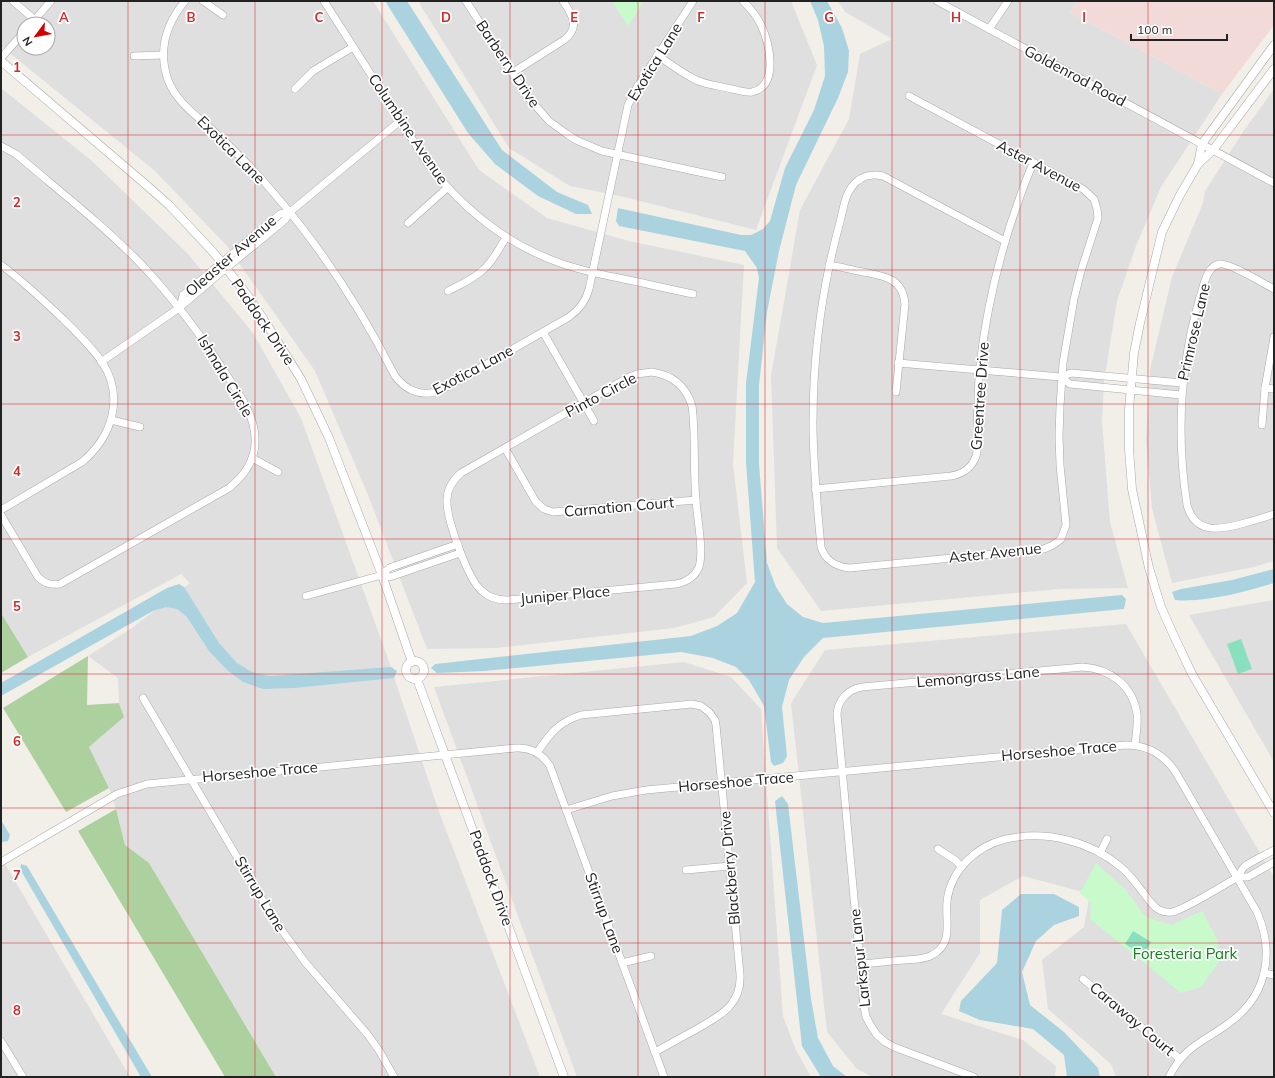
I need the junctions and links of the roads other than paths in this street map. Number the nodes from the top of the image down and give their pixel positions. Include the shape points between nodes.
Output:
1 (12, 1) edge
2 (51, 1) edge
3 (185, 1) edge
4 (203, 1) edge
5 (324, 1) edge
6 (466, 1) edge
7 (563, 1) edge
8 (694, 1) edge
9 (743, 1) edge
10 (937, 1) edge
11 (1008, 1) edge
12 (223, 15) dead end
13 (27, 16) edge
14 (38, 16) edge
15 (989, 29) junction
16 (16, 41) edge
17 (1274, 45) edge
18 (353, 47) junction
19 (163, 55) junction
20 (658, 55) junction
21 (134, 56) dead end
22 (1, 59) edge
23 (1274, 69) edge
24 (512, 73) junction
25 (295, 89) dead end
26 (910, 96) dead end
27 (400, 121) junction
28 (1202, 144) junction
29 (1, 146) edge
30 (1213, 150) junction
31 (618, 155) junction
32 (1034, 163) junction
33 (1198, 164) junction
34 (722, 177) dead end
35 (1274, 183) edge
36 (447, 188) junction
37 (290, 212) junction
38 (408, 223) dead end
39 (506, 238) junction
40 (1005, 240) junction
41 (1, 265) edge
42 (829, 265) junction
43 (224, 266) junction
44 (593, 273) junction
45 (1274, 289) edge
46 (448, 291) dead end
47 (693, 294) dead end
48 (180, 308) junction
49 (543, 332) junction
50 (1274, 337) edge
51 (102, 362) junction
52 (898, 363) junction
53 (980, 370) junction
54 (1061, 377) junction
55 (1131, 378) junction
56 (1182, 383) junction
57 (1265, 388) junction
58 (1274, 389) edge
59 (1130, 390) junction
60 (896, 392) dead end
61 (1181, 395) junction
62 (584, 403) junction
63 (112, 420) junction
64 (594, 421) dead end
65 (1262, 425) dead end
66 (140, 427) dead end
67 (505, 448) junction
68 (252, 458) junction
69 (278, 472) dead end
70 (815, 489) junction
71 (696, 500) junction
72 (1, 510) edge
73 (1274, 514) edge
74 (1, 515) edge
75 (458, 544) junction
76 (460, 553) junction
77 (382, 575) junction
78 (693, 576) joint
79 (306, 596) dead end
80 (412, 662) junction
81 (417, 679) junction
82 (143, 698) dead end
83 (1135, 745) junction
84 (538, 753) junction
85 (446, 754) junction
86 (842, 772) junction
87 (191, 779) junction
88 (722, 783) junction
89 (566, 810) junction
90 (1274, 812) edge
91 (1108, 838) dead end
92 (938, 848) dead end
93 (1274, 850) edge
94 (1100, 853) junction
95 (1, 862) edge
96 (1274, 862) edge
97 (730, 866) junction
98 (962, 866) junction
99 (686, 870) dead end
100 (1237, 877) junction
101 (651, 956) dead end
102 (622, 963) junction
103 (860, 964) junction
104 (1264, 973) junction
105 (1274, 976) edge
106 (1083, 979) dead end
107 (1, 1041) edge
108 (655, 1052) junction
109 (1180, 1059) junction
110 (23, 1077) edge
111 (394, 1077) edge
112 (564, 1077) edge
113 (664, 1077) edge
114 (974, 1077) edge
115 (1169, 1077) edge

1 - 13 street
2 - 14 street
3 - 19 street, Exotica Lane via 170,23
4 - 12 street
5 - 18 street, Columbine Avenue
6 - 24 street, Barberry Drive
7 - 24 street via 574,20 571,34
8 - 20 street, Exotica Lane
9 - 20 street via 761,24 768,44 769,77 758,90 749,92 703,82 686,75
10 - 15 street, Goldenrod Road
11 - 15 street
15 - 28 street, Goldenrod Road
16 - 22 street
17 - 28 street
18 - 25 street via 313,71
18 - 27 street, Columbine Avenue
19 - 21 street
19 - 37 street, Exotica Lane via 169,81 179,99 248,164
20 - 31 street, Exotica Lane via 632,96
22 - 43 street, Paddock Drive via 149,187 192,229
23 - 30 street
24 - 31 street, Barberry Drive via 537,109 558,128 576,140
26 - 32 street, Aster Avenue
27 - 36 street, Columbine Avenue
27 - 37 street, Oleaster Avenue
28 - 30 street, Goldenrod Road
28 - 33 street
29 - 48 street, Ishnala Circle via 16,154 118,242
30 - 33 street
30 - 35 street, Goldenrod Road
31 - 34 street, Barberry Drive
31 - 44 street, Exotica Lane
32 - 40 street, Greentree Drive
32 - 54 street, Aster Avenue via 1087,192 1094,200 1098,214 1074,299
33 - 55 street via 1162,232 1140,323
36 - 38 street
36 - 39 street, Columbine Avenue via 476,216
37 - 43 street, Oleaster Avenue via 285,220
37 - 49 street, Exotica Lane via 345,287 400,384 411,391 425,394 438,391
39 - 44 street, Columbine Avenue via 560,264
39 - 46 street via 485,268
40 - 42 street, Aster Avenue via 887,177 873,175 855,182 847,195
40 - 53 street, Greentree Drive via 989,305
41 - 51 street via 74,330
42 - 52 street via 886,277 898,286 905,304
42 - 70 street, Aster Avenue via 815,369
43 - 48 street, Oleaster Avenue
43 - 77 street, Paddock Drive via 266,322 316,408 336,453
44 - 47 street, Columbine Avenue
44 - 49 street, Exotica Lane via 588,294 580,307
45 - 56 street, Primrose Lane via 1228,264 1218,264 1210,270 1196,311
48 - 51 street, Oleaster Avenue
48 - 68 street, Ishnala Circle via 214,354 249,412 255,439
49 - 62 street
50 - 57 street
51 - 63 street via 112,388
52 - 53 street
52 - 60 street
53 - 54 street
53 - 70 street, Greentree Drive via 977,450 974,460 965,471 951,476
54 - 55 street via 1071,373
54 - 59 street via 1070,384
54 - 70 street, Aster Avenue via 1059,436 1066,525 1060,539 1049,548 840,567 828,559 821,547
55 - 56 street
55 - 59 street
56 - 61 street, Primrose Lane
57 - 58 street
57 - 65 street
59 - 61 street
59 - 90 street via 1132,489 1149,568 1159,600 1192,674
61 - 73 street, Primrose Lane via 1182,459 1187,505 1192,516 1203,526 1218,529
62 - 64 street
62 - 67 street, Pinto Circle
62 - 71 street, Pinto Circle via 627,378 642,373 662,374 679,384 692,406
63 - 66 street
63 - 72 street via 97,448 86,459
67 - 71 street, Carnation Court via 536,502 553,512
67 - 75 street, Pinto Circle via 461,473 450,487 446,500 447,509
68 - 69 street
68 - 74 street, Ishnala Circle via 243,474 229,488 56,585 46,583 38,577
71 - 78 street, Pinto Circle via 701,560
75 - 76 street, Pinto Circle
75 - 77 street via 389,568
76 - 77 street via 390,577
76 - 78 street, Juniper Place via 479,589 490,597 503,600 676,584 685,582
77 - 79 street
77 - 80 street, Paddock Drive
80 - 81 street via 406,667 406,673 412,679
80 - 81 street via 421,664 424,669 422,676
81 - 85 street, Paddock Drive
82 - 87 street, Stirrup Lane
83 - 86 street, Horseshoe Trace
83 - 86 street, Lemongrass Lane via 1137,716 1129,691 1109,673 1097,668 1084,667 851,691 844,697 837,710
83 - 100 street, Horseshoe Trace via 1149,748 1170,764
84 - 85 street, Horseshoe Trace via 520,747
84 - 88 street, Blackberry Drive via 556,728 581,715 692,704 705,709 715,720
84 - 89 street, Stirrup Lane via 550,766
85 - 87 street, Horseshoe Trace
85 - 112 street, Paddock Drive
86 - 88 street, Horseshoe Trace
86 - 103 street, Larkspur Lane
87 - 95 street, Horseshoe Trace via 146,784 117,794
87 - 111 street, Stirrup Lane via 273,918 323,984 368,1035
88 - 89 street, Horseshoe Trace via 631,792
88 - 97 street, Blackberry Drive
89 - 102 street, Stirrup Lane
91 - 94 street
92 - 98 street
93 - 100 street via 1244,867
94 - 98 street via 1081,844 1055,838 1029,837 998,841 975,853
94 - 100 street via 1128,874 1156,908 1168,913 1181,909
96 - 100 street via 1248,877
97 - 99 street
97 - 108 street, Blackberry Drive via 740,975 738,994 723,1014
98 - 103 street via 948,895 947,936 937,952 923,958
100 - 104 street, Horseshoe Trace via 1263,928 1267,950
101 - 102 street
102 - 108 street, Stirrup Lane
103 - 114 street, Larkspur Lane via 865,1012 868,1022 878,1036 890,1044
104 - 105 street
104 - 109 street, Horseshoe Trace via 1255,995 1245,1009
106 - 109 street, Caraway Court
107 - 110 street
108 - 113 street, Stirrup Lane
109 - 115 street, Horseshoe Trace

